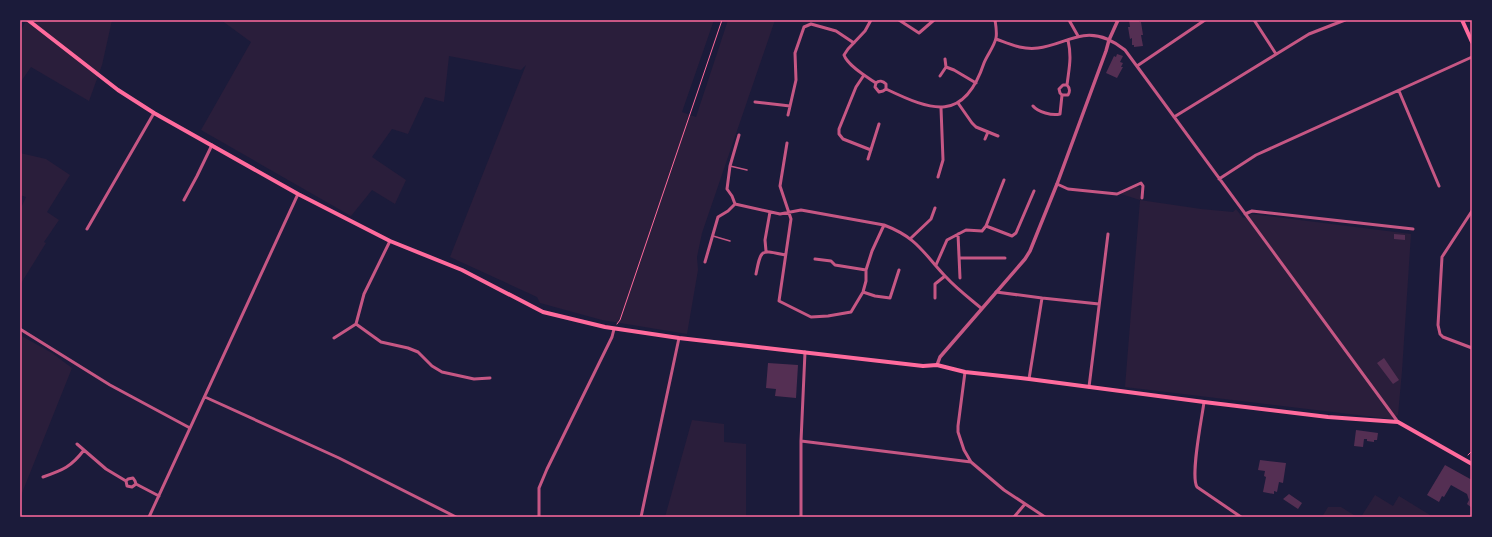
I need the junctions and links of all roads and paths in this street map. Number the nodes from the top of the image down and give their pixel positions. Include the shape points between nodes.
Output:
1 (28, 20) edge
2 (722, 20) edge
3 (870, 20) edge
4 (899, 20) edge
5 (934, 20) edge
6 (996, 20) edge
7 (1069, 20) edge
8 (1118, 20) edge
9 (1205, 20) edge
10 (1254, 20) edge
11 (1345, 20) edge
12 (1462, 20) edge
13 (1078, 36) junction
14 (996, 39) junction
15 (1068, 40) junction
16 (1109, 40) junction
17 (1472, 42) edge
18 (854, 43) junction
19 (1276, 54) junction
20 (1472, 57) edge
21 (945, 59) dead end
22 (1137, 66) junction
23 (946, 67) junction
24 (864, 75) junction
25 (940, 76) dead end
26 (876, 83) junction
27 (976, 83) junction
28 (1067, 85) junction
29 (886, 89) junction
30 (1399, 91) junction
31 (1062, 95) junction
32 (755, 102) dead end
33 (958, 103) junction
34 (790, 106) junction
35 (1033, 106) dead end
36 (941, 108) junction
37 (154, 113) junction
38 (788, 115) dead end
39 (1174, 117) junction
40 (879, 124) dead end
41 (988, 132) junction
42 (739, 135) dead end
43 (998, 136) dead end
44 (986, 139) dead end
45 (787, 143) dead end
46 (212, 145) junction
47 (872, 150) junction
48 (868, 159) dead end
49 (730, 166) junction
50 (747, 170) dead end
51 (938, 177) dead end
52 (1144, 179) dead end
53 (1004, 180) dead end
54 (1219, 180) junction
55 (1141, 183) junction
56 (1057, 184) junction
57 (1439, 186) dead end
58 (1034, 191) dead end
59 (298, 194) junction
60 (1142, 198) dead end
61 (184, 200) dead end
62 (735, 204) junction
63 (935, 208) dead end
64 (1472, 211) edge
65 (770, 212) junction
66 (790, 213) junction
67 (1245, 214) junction
68 (884, 225) junction
69 (986, 226) junction
70 (1412, 228) dead end
71 (86, 229) dead end
72 (958, 234) junction
73 (1108, 234) dead end
74 (713, 236) junction
75 (911, 238) junction
76 (390, 241) junction
77 (730, 241) dead end
78 (766, 251) junction
79 (785, 255) junction
80 (960, 258) junction
81 (1005, 258) dead end
82 (815, 259) dead end
83 (705, 262) dead end
84 (936, 265) junction
85 (866, 270) junction
86 (899, 270) dead end
87 (756, 274) dead end
88 (945, 276) junction
89 (960, 278) dead end
90 (863, 292) junction
91 (996, 292) junction
92 (935, 298) dead end
93 (1042, 298) junction
94 (1099, 304) junction
95 (981, 308) junction
96 (356, 324) junction
97 (614, 328) junction
98 (20, 329) edge
99 (334, 338) dead end
100 (679, 338) junction
101 (1472, 348) edge
102 (805, 352) junction
103 (937, 365) junction
104 (965, 372) junction
105 (490, 378) dead end
106 (1029, 379) junction
107 (1089, 387) junction
108 (205, 397) junction
109 (1204, 402) junction
110 (1398, 422) junction
111 (190, 428) junction
112 (801, 440) junction
113 (77, 444) dead end
114 (84, 450) junction
115 (971, 462) junction
116 (1472, 464) edge
117 (44, 477) dead end
118 (126, 481) junction
119 (136, 484) junction
120 (159, 496) junction
121 (1025, 504) junction
122 (149, 517) edge
123 (456, 517) edge
124 (539, 517) edge
125 (641, 517) edge
126 (801, 517) edge
127 (1014, 517) edge
128 (1045, 517) edge
129 (1241, 517) edge

1 - 37 main road via 118,90
2 - 97 path via 620,320
3 - 18 street via 865,31
4 - 5 street via 919,33
6 - 14 street
7 - 13 street
8 - 16 street
9 - 22 street
10 - 19 street
11 - 19 street via 1310,34
12 - 17 main road
13 - 15 street
13 - 16 street via 1092,35
14 - 15 street via 1023,48 1038,48
14 - 27 street
15 - 28 street via 1071,64
16 - 22 street via 1125,50
16 - 56 street
18 - 24 street via 844,55
18 - 34 street via 836,31 811,24 804,27 795,53 796,80
19 - 39 street
20 - 30 street
21 - 23 street
22 - 39 street
23 - 25 street
23 - 27 street
24 - 26 street
24 - 47 street via 853,93 839,134 842,139
26 - 29 street via 883,81
26 - 29 street via 878,92
27 - 33 street
28 - 31 street via 1059,89
28 - 31 street via 1070,92 1068,95
29 - 36 street
30 - 54 street via 1256,155
30 - 57 street
31 - 35 street via 1060,114 1037,110
32 - 34 street
33 - 36 street
33 - 41 street via 976,127
34 - 38 street
36 - 51 street via 943,160
37 - 46 main road
37 - 71 street
39 - 54 street
40 - 47 street
41 - 43 street
41 - 44 street
42 - 49 street
45 - 66 street via 780,186
46 - 59 main road
46 - 61 street
47 - 48 street
49 - 50 lane
49 - 62 street via 727,189
52 - 55 street
53 - 69 street
54 - 67 street
55 - 56 street via 1116,194 1068,189
55 - 60 street
56 - 91 street via 1030,251
58 - 69 street via 1016,233 1012,236
59 - 76 main road
59 - 108 street
62 - 65 street
62 - 74 street via 718,217
63 - 75 street via 931,219
64 - 101 street via 1442,257 1439,330 1443,337
65 - 66 street
65 - 78 street via 765,240
66 - 68 street via 801,210
66 - 79 street
67 - 70 street via 1252,211
67 - 110 street
68 - 75 street
68 - 85 street
69 - 72 street via 982,230 966,230
72 - 80 street
72 - 84 street via 947,240
73 - 94 street
74 - 77 lane
74 - 83 street
75 - 84 street
76 - 96 street via 364,294
76 - 97 main road via 462,270 543,312
78 - 79 street
78 - 87 street via 759,257
79 - 90 street via 779,301 811,316 828,316 851,312
80 - 81 street
80 - 89 street
82 - 85 street
84 - 88 street
85 - 90 street
86 - 90 street via 890,298
88 - 92 street via 935,284
88 - 95 street
91 - 93 street
91 - 95 street
93 - 94 street
93 - 106 street
94 - 107 street
95 - 103 street via 940,357
96 - 99 street
96 - 105 street via 376,339 418,352 442,372 474,379
97 - 100 main road
97 - 124 street via 612,337 539,488
98 - 111 street via 110,385
100 - 102 main road
100 - 125 street
102 - 103 main road via 923,366
102 - 112 street
103 - 104 main road
104 - 106 main road
104 - 115 street via 958,426 962,444
106 - 107 main road
107 - 109 main road
108 - 111 street
108 - 123 street via 339,458
109 - 110 main road via 1328,417
109 - 129 street via 1194,470 1195,483 1197,487
110 - 116 main road
111 - 120 street
112 - 115 street
112 - 126 street
113 - 114 street
114 - 117 street via 74,463
114 - 118 street via 106,470
115 - 121 street
118 - 119 street via 127,486 132,487
118 - 119 street via 133,478
119 - 120 street
120 - 122 street
121 - 127 street
121 - 128 street

